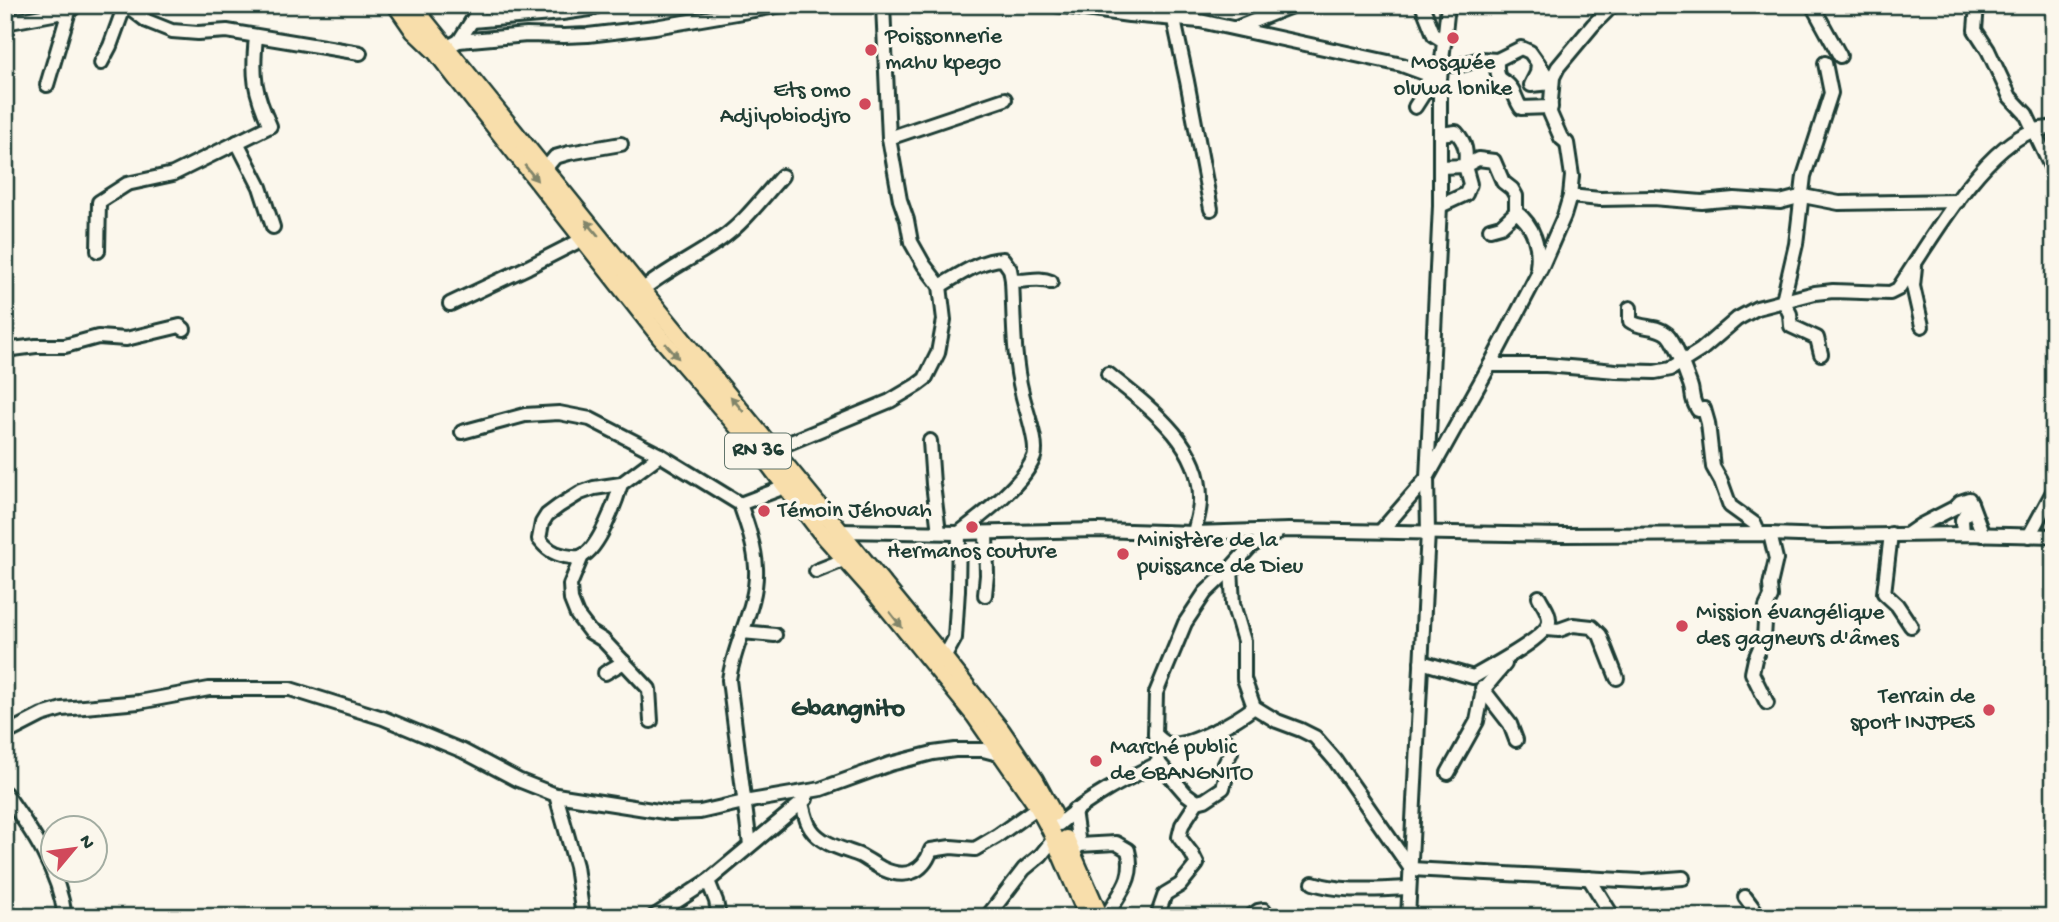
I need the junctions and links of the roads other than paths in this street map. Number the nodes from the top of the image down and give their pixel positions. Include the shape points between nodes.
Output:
1 (125, 5) edge
2 (396, 5) edge
3 (412, 5) edge
4 (482, 5) edge
5 (599, 5) edge
6 (783, 5) edge
7 (883, 5) edge
8 (1056, 5) edge
9 (1294, 5) edge
10 (1422, 5) edge
11 (1448, 5) edge
12 (1613, 5) edge
13 (1812, 5) edge
14 (1977, 5) edge
15 (1069, 6) edge
16 (72, 8) edge
17 (1174, 20) junction
18 (472, 21) junction
19 (5, 23) edge
20 (1236, 29) junction
21 (256, 37) junction
22 (1445, 42) junction
23 (453, 44) junction
24 (360, 53) dead end
25 (1840, 56) dead end
26 (1497, 60) junction
27 (101, 63) dead end
28 (1825, 63) dead end
29 (1538, 64) junction
30 (1443, 65) junction
31 (1435, 77) junction
32 (1552, 83) junction
33 (47, 85) dead end
34 (1005, 99) dead end
35 (1415, 107) dead end
36 (1550, 107) junction
37 (2054, 127) edge
38 (2033, 130) junction
39 (1440, 134) junction
40 (889, 138) junction
41 (237, 142) junction
42 (621, 144) dead end
43 (1465, 166) junction
44 (1440, 167) junction
45 (545, 169) junction
46 (2054, 173) edge
47 (782, 176) dead end
48 (1570, 196) junction
49 (1803, 196) junction
50 (1958, 201) junction
51 (1440, 206) junction
52 (1211, 209) dead end
53 (1516, 212) junction
54 (273, 227) dead end
55 (1490, 229) dead end
56 (1556, 234) junction
57 (583, 239) junction
58 (98, 251) dead end
59 (1539, 251) junction
60 (1916, 263) junction
61 (1012, 280) junction
62 (1051, 282) dead end
63 (940, 286) junction
64 (642, 290) junction
65 (1530, 291) junction
66 (1783, 300) junction
67 (450, 304) dead end
68 (1630, 308) dead end
69 (1922, 326) dead end
70 (184, 329) dead end
71 (5, 350) edge
72 (1822, 354) dead end
73 (1681, 362) junction
74 (1490, 365) junction
75 (1108, 374) dead end
76 (462, 432) dead end
77 (930, 441) dead end
78 (774, 449) junction
79 (660, 454) junction
80 (1427, 478) junction
81 (621, 484) junction
82 (785, 487) junction
83 (2054, 490) edge
84 (740, 503) junction
85 (1971, 503) junction
86 (1289, 530) junction
87 (1381, 531) junction
88 (939, 532) junction
89 (1428, 532) junction
90 (959, 533) junction
91 (986, 533) junction
92 (1194, 533) junction
93 (1764, 534) junction
94 (1891, 534) junction
95 (1908, 534) junction
96 (1963, 534) junction
97 (1983, 535) junction
98 (2029, 536) junction
99 (2054, 536) edge
100 (853, 547) junction
101 (582, 556) junction
102 (1231, 568) junction
103 (816, 571) dead end
104 (985, 596) dead end
105 (1539, 597) dead end
106 (1911, 626) dead end
107 (1547, 629) junction
108 (742, 632) junction
109 (775, 635) dead end
110 (1511, 656) junction
111 (944, 658) junction
112 (624, 662) junction
113 (1420, 663) junction
114 (605, 673) dead end
115 (1473, 677) junction
116 (1617, 678) dead end
117 (1483, 690) junction
118 (1767, 704) dead end
119 (1254, 706) junction
120 (652, 721) dead end
121 (1216, 730) junction
122 (5, 734) edge
123 (1155, 734) junction
124 (1516, 740) dead end
125 (1002, 755) junction
126 (1159, 763) junction
127 (1448, 773) dead end
128 (821, 789) junction
129 (5, 793) edge
130 (556, 795) junction
131 (744, 802) junction
132 (1197, 802) junction
133 (802, 803) junction
134 (1038, 807) junction
135 (1074, 810) junction
136 (1055, 828) junction
137 (750, 845) junction
138 (1075, 849) junction
139 (1412, 869) junction
140 (1589, 878) junction
141 (1683, 878) dead end
142 (708, 881) junction
143 (1313, 883) dead end
144 (1409, 888) junction
145 (1745, 897) dead end
146 (65, 917) edge
147 (583, 917) edge
148 (653, 917) edge
149 (719, 917) edge
150 (988, 917) edge
151 (1088, 917) edge
152 (1100, 917) edge
153 (1106, 917) edge
154 (1157, 917) edge
155 (1250, 917) edge
156 (1268, 917) edge
157 (1408, 917) edge
158 (1613, 917) edge
159 (1760, 917) edge

1 - 21 street via 172,31 227,31
1 - 27 street
2 -> 57 main road, RN 36
3 - 23 main road, RN 36
4 - 18 street
5 - 18 street
6 - 23 street via 655,27
7 - 40 street
8 - 15 street
9 - 20 street
10 - 22 street via 1434,35
11 - 22 street
12 - 32 street via 1558,67
13 - 25 street
14 - 38 street via 1975,30
15 - 17 street
16 - 19 street
16 - 33 street
17 - 20 street
17 - 52 street
18 - 23 street
20 - 31 street via 1402,65
21 - 24 street
21 - 41 street via 254,86 270,126
22 - 30 street
23 - 45 main road, RN 36 via 492,106
26 - 29 street via 1521,48
26 - 30 street
26 - 36 street via 1500,81 1521,108
28 - 49 street via 1831,93 1804,176
29 - 32 street
29 - 32 street via 1531,85
30 - 31 street
31 - 35 street
31 - 39 street
32 - 36 street
34 - 40 street
36 - 48 street via 1567,144
37 - 38 street
38 - 46 street
38 - 50 street via 1997,155
39 - 43 street via 1456,132 1463,140
39 - 44 street
40 - 63 street via 911,242
41 - 54 street via 260,187
41 - 58 street via 173,174 127,184 99,202
42 - 45 street via 569,153 555,158
43 - 44 street
43 - 51 street via 1470,184 1465,194
43 - 53 street via 1478,159 1494,161 1503,182 1516,196
44 - 51 street
64 -> 45 main road, RN 36
47 - 64 street via 740,224
48 - 49 street via 1702,202 1780,202
48 - 56 street
49 - 50 street via 1839,203
49 - 66 street
50 - 60 street
51 - 80 street
53 - 55 street via 1501,226
53 - 59 street via 1524,218
56 - 59 street
56 - 65 street
57 - 67 street
57 -> 82 main road, RN 36
59 - 65 street
60 - 66 street via 1890,293 1833,291
60 - 69 street via 1913,286
61 - 62 street
61 - 63 street via 1003,259 970,268
61 - 90 street via 1017,366 1035,455 994,506
63 - 78 street via 944,320 938,353 925,379 890,401
78 -> 64 main road, RN 36
65 - 74 street
66 - 72 street via 1791,326 1817,338
66 - 73 street via 1737,319
68 - 73 street via 1634,325 1667,334
70 - 71 street
73 - 74 street via 1656,372
73 - 93 street via 1692,400 1698,410 1704,409 1713,467 1726,498
74 - 80 street
75 - 92 street via 1163,419 1192,460 1200,501
76 - 79 street via 525,415 559,413 590,419
77 - 88 street
78 - 100 main road, RN 36
79 - 81 street
79 - 84 street
80 - 87 street
80 - 89 street
81 - 101 street via 605,526
81 - 101 street via 579,493 542,523 539,538 546,548 568,557
82 - 84 street
82 - 100 main road, RN 36 via 819,530
83 - 98 street
84 - 108 street via 756,568
85 - 95 street via 1969,499 1960,502
85 - 96 street via 1962,520
85 - 97 street
86 - 87 street
86 - 92 street
86 - 102 street via 1265,537
87 - 89 street
88 - 90 street
88 - 100 street
89 - 93 street
89 - 113 street
90 - 91 street
90 - 111 street via 955,638
91 - 92 street
91 - 104 street
93 - 94 street
93 - 118 street via 1776,559 1764,638 1752,673
94 - 95 street
94 - 106 street via 1884,593
95 - 96 street
96 - 97 street
97 - 98 street
98 - 99 street
100 - 103 street
100 - 111 main road, RN 36
100 -> 125 main road, RN 36
101 - 112 street via 570,585 571,600 590,632
102 - 119 street via 1233,604 1244,641 1244,679
102 - 123 street via 1205,593 1185,623 1156,693
105 - 107 street via 1548,613
107 - 110 street
107 - 116 street via 1592,627 1600,635
108 - 109 street
108 - 131 street via 729,680
110 - 115 street
110 - 117 street
111 - 136 main road, RN 36 via 1035,780
112 - 114 street
112 - 120 street via 649,690
113 - 115 street
113 - 139 street
115 - 117 street
117 - 124 street via 1510,724
117 - 127 street via 1477,721
119 - 121 street
119 - 139 street via 1315,737
121 - 123 street via 1179,745 1166,744
121 - 132 street via 1231,752 1224,766 1226,777 1223,788
122 - 130 street via 62,709 209,689 290,689 383,718
123 - 126 street
125 - 128 street via 984,750 933,753
125 - 134 main road, RN 36
126 - 132 street
126 - 135 street
128 - 131 street
128 - 133 street
129 - 146 street via 55,875
130 - 131 street via 671,813
130 - 147 street via 576,866
131 - 137 street
132 - 154 street via 1179,837 1197,864 1180,885 1165,894
133 - 134 street via 818,836 885,870 903,874 917,870 931,850 975,849
133 - 137 street
134 - 136 main road, RN 36
135 - 136 street
135 - 138 street
136 - 138 main road, RN 36
136 - 150 street via 1053,840
136 - 151 main road, RN 36
137 - 142 street
138 - 152 main road, RN 36
138 - 153 street via 1116,843 1128,850 1129,876
139 - 140 street
139 - 144 street
140 - 141 street
140 - 158 street
142 - 148 street
142 - 149 street
143 - 144 street via 1344,890
144 - 157 street
145 - 159 street
155 - 156 street via 1264,910

